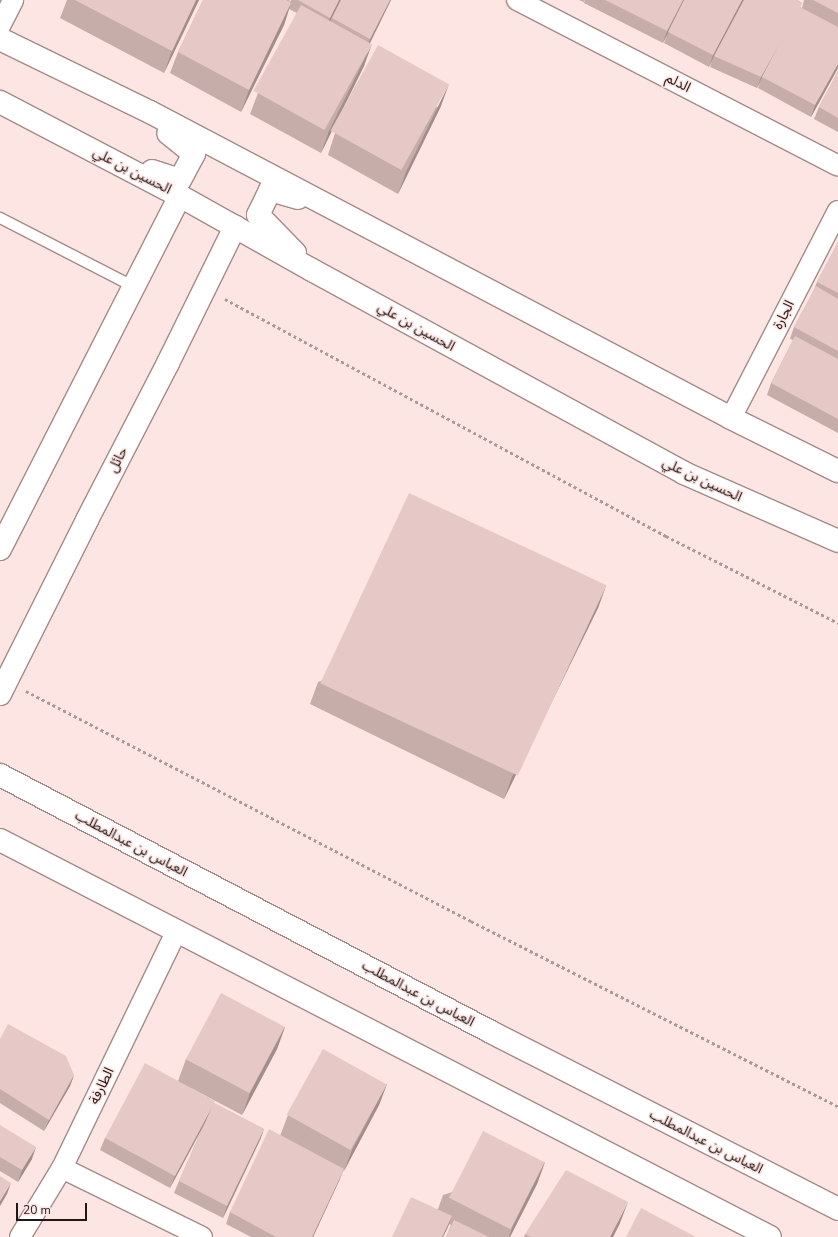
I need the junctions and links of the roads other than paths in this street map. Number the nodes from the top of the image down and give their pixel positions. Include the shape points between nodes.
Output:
1 (13, 0) edge
2 (517, 0) edge
3 (0, 26) edge
4 (0, 39) edge
5 (0, 102) edge
6 (129, 103) junction
7 (100, 154) junction
8 (838, 166) edge
9 (180, 196) junction
10 (336, 209) junction
11 (838, 212) edge
12 (0, 218) edge
13 (235, 227) junction
14 (312, 270) junction
15 (134, 287) junction
16 (731, 418) junction
17 (838, 471) edge
18 (838, 541) edge
19 (0, 549) edge
20 (0, 694) edge
21 (0, 775) edge
22 (0, 840) edge
23 (176, 930) junction
24 (62, 1168) junction
25 (838, 1209) edge
26 (20, 1237) edge
27 (202, 1237) edge
28 (770, 1237) edge

1 - 3 street
2 - 8 street, الدلم
4 - 6 street
5 - 7 street, الحسين بن علي
6 - 7 street via 194,154 180,180
6 - 10 street
7 - 9 street, الحسين بن علي
9 - 13 street, الحسين بن علي
9 - 15 street
10 - 14 street via 270,190 258,215
10 - 16 street
11 - 16 street, الجارة
12 - 15 lane
13 - 14 street, الحسين بن علي
13 - 20 street, حائل
14 - 18 street, الحسين بن علي via 684,473
15 - 19 street
16 - 17 street
21 - 25 street, العباس بن عبدالمطلب via 489,1031
22 - 23 street
23 - 24 street, الطارفة
23 - 28 street
24 - 26 street, الطارفة
24 - 27 street

